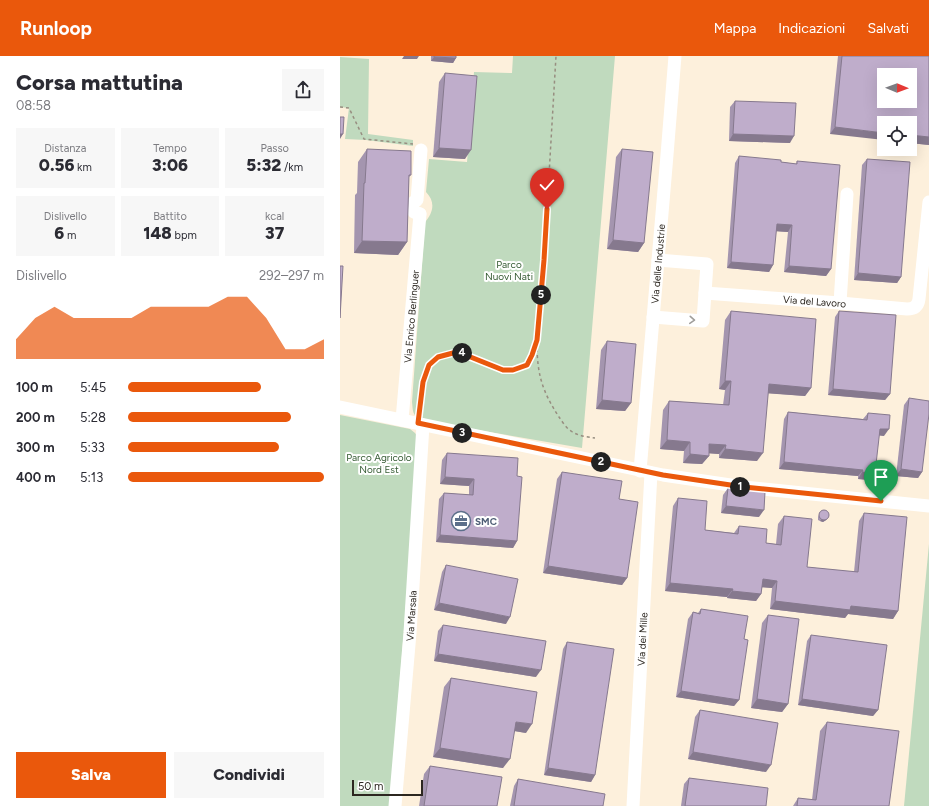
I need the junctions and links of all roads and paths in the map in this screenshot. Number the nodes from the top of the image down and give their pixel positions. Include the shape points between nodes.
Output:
1 (556, 56) edge
2 (675, 56) edge
3 (340, 107) edge
4 (421, 150) joint
5 (847, 194) dead end
6 (929, 202) edge
7 (658, 260) junction
8 (705, 293) junction
9 (924, 299) edge
10 (840, 303) junction
11 (653, 317) junction
12 (537, 340) junction
13 (340, 406) edge
14 (402, 420) junction
15 (421, 424) junction
16 (595, 438) dead end
17 (645, 472) junction
18 (929, 506) edge
19 (395, 806) edge
20 (633, 806) edge

1 - 12 path
2 - 7 street, Via delle Industrie
3 - 4 path via 349,108 364,139 413,144
4 - 14 street, Via Enrico Berlinguer via 418,200 426,207 420,214
5 - 10 street
6 - 9 street, Via del Lavoro
7 - 8 street via 707,264
7 - 11 street, Via delle Industrie
8 - 10 street, Via del Lavoro
11 -> 8 street via 703,321
9 - 10 street, Via del Lavoro via 907,310
11 - 17 street, Via delle Industrie
12 - 15 path via 527,365 513,370 503,370 463,354 453,353 438,357 429,365 423,382
12 - 16 path via 540,379 554,409 570,431
13 - 14 street
14 - 15 street
15 - 17 street
15 - 19 street, Via Marsala via 410,633
17 - 18 street via 744,487
17 - 20 street, Via dei Mille

